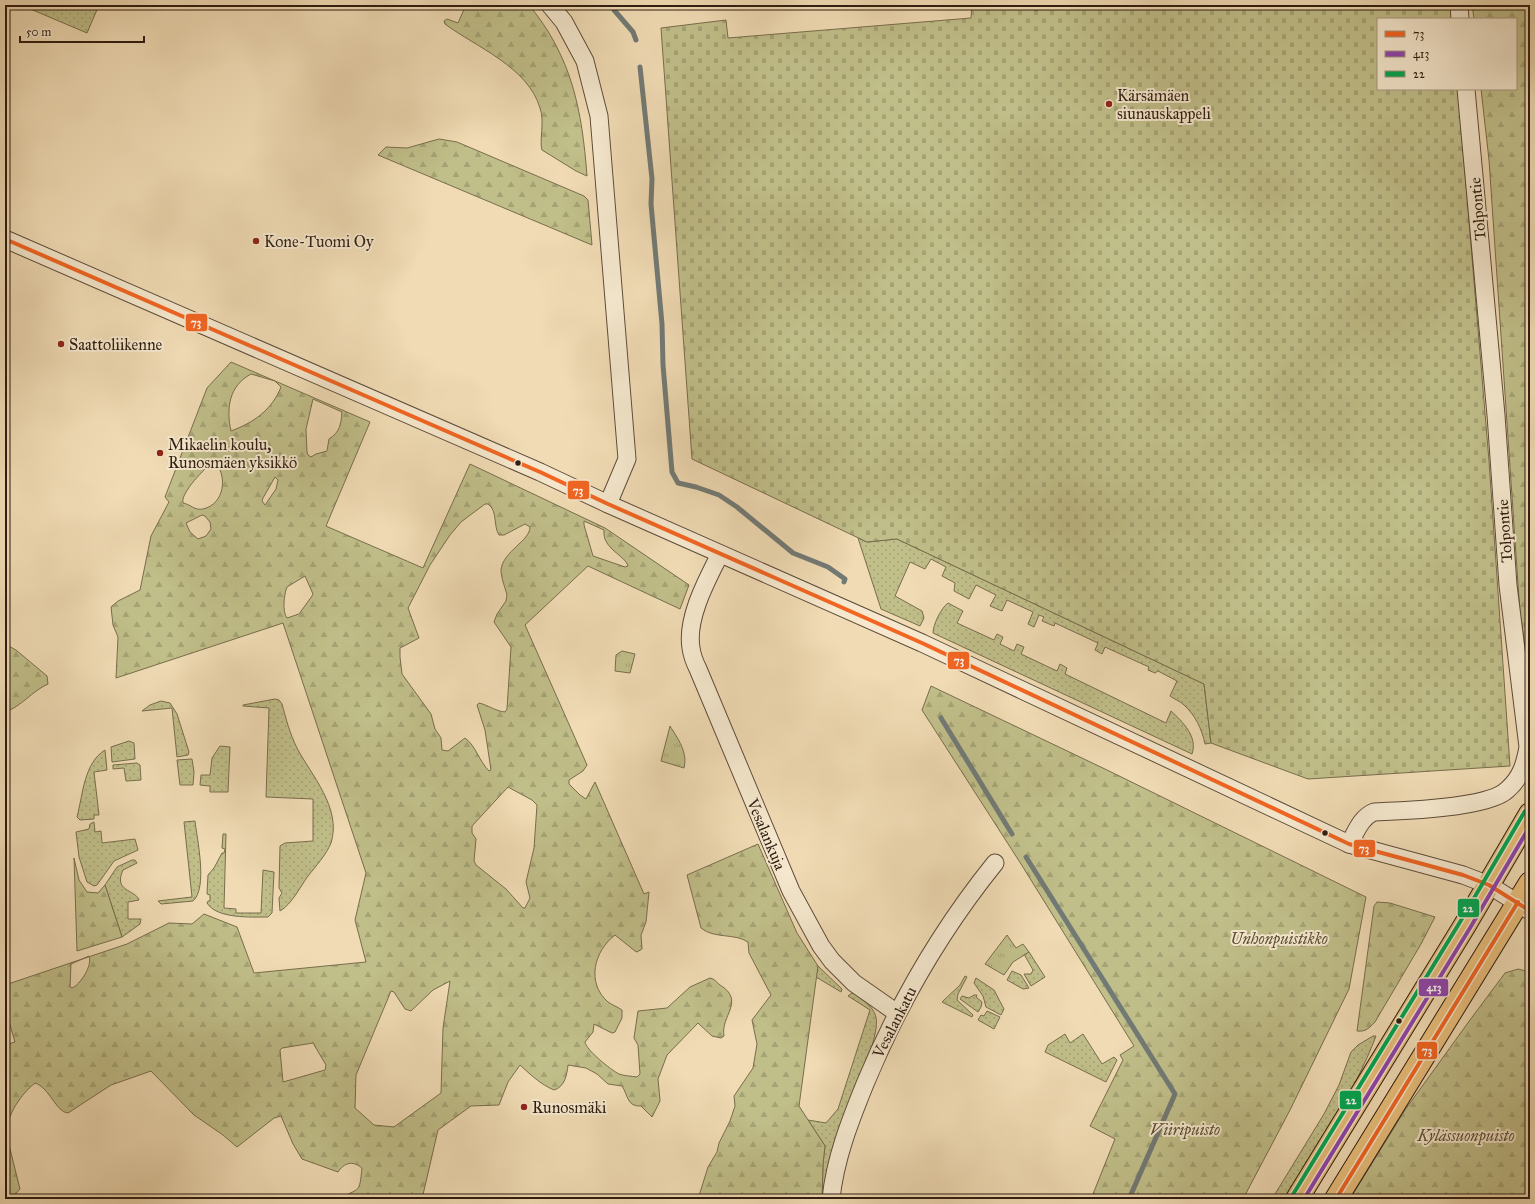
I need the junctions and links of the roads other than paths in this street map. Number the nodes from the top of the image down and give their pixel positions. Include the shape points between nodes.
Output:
1 (550, 5) edge
2 (1459, 5) edge
3 (1460, 18) edge
4 (1466, 90) edge
5 (5, 239) edge
6 (608, 504) junction
7 (720, 554) junction
8 (1530, 814) edge
9 (1349, 844) junction
10 (995, 863) dead end
11 (1530, 883) edge
12 (1489, 885) junction
13 (1524, 906) edge
14 (897, 1013) junction
15 (831, 1199) edge
16 (1297, 1199) edge
17 (1336, 1199) edge

1 - 6 street via 564,22 586,61 599,116 627,459
2 - 3 street
4 - 9 street, Tolpontie via 1496,415 1508,585 1528,747 1526,761 1523,771 1506,791 1490,799 1417,810 1374,812 1368,814 1360,823
5 - 6 street
6 - 7 street
7 - 9 street via 922,643
7 - 14 street, Vesalankuja via 700,595 692,622 691,648 698,669 791,891 821,946 854,983
8 - 12 highway
9 - 12 street via 1454,872
10 - 14 street, Vesalankatu via 956,913
11 - 13 highway
12 - 13 street
12 - 16 highway
13 - 17 highway
14 - 15 street, Vesalankatu via 848,1124

